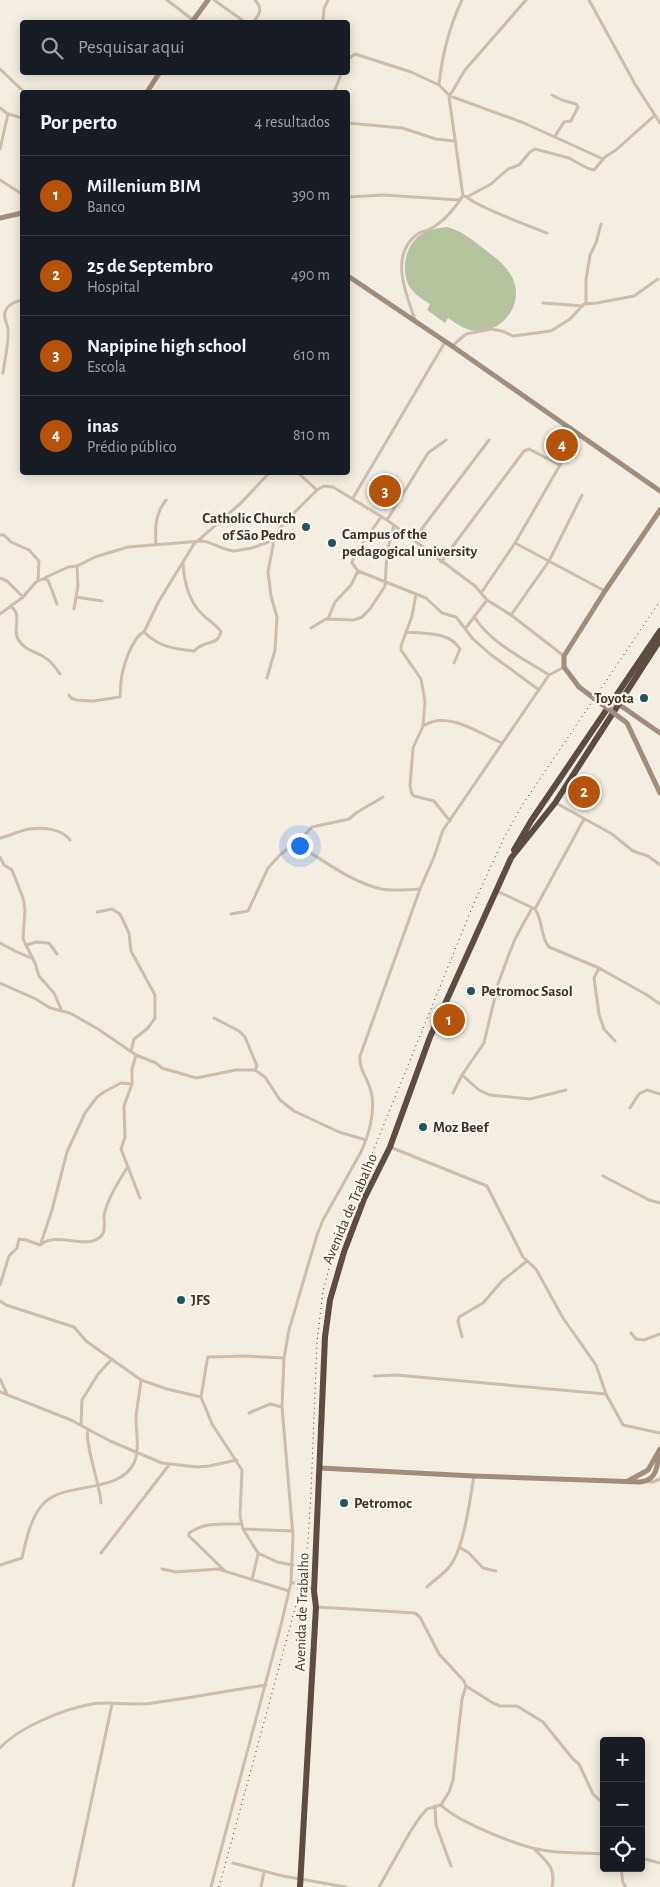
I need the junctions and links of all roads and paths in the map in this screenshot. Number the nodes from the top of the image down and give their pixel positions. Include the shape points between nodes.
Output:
1 (167, 0) edge
2 (208, 0) edge
3 (214, 0) edge
4 (255, 0) edge
5 (328, 0) edge
6 (462, 0) edge
7 (526, 0) edge
8 (589, 0) edge
9 (191, 20) edge
10 (193, 20) edge
11 (242, 20) edge
12 (254, 20) edge
13 (323, 20) edge
14 (352, 55) joint
15 (350, 58) edge
16 (0, 69) edge
17 (158, 75) edge
18 (341, 75) edge
19 (439, 86) junction
20 (22, 90) edge
21 (148, 90) edge
22 (335, 90) edge
23 (552, 95) dead end
24 (450, 96) junction
25 (0, 108) edge
26 (8, 114) junction
27 (654, 116) junction
28 (20, 117) edge
29 (350, 123) edge
30 (660, 124) edge
31 (555, 136) junction
32 (454, 141) junction
33 (0, 149) edge
34 (603, 159) junction
35 (0, 180) edge
36 (20, 193) edge
37 (465, 196) junction
38 (350, 197) edge
39 (20, 213) edge
40 (0, 218) edge
41 (601, 224) dead end
42 (547, 233) dead end
43 (350, 277) edge
44 (658, 279) dead end
45 (20, 300) edge
46 (543, 303) dead end
47 (584, 305) junction
48 (2, 319) edge
49 (416, 320) junction
50 (446, 341) junction
51 (452, 346) junction
52 (3, 372) dead end
53 (579, 436) junction
54 (446, 440) dead end
55 (489, 440) dead end
56 (560, 465) junction
57 (267, 475) edge
58 (300, 475) edge
59 (317, 490) junction
60 (660, 492) edge
61 (582, 495) dead end
62 (353, 498) junction
63 (166, 500) dead end
64 (660, 510) edge
65 (381, 517) junction
66 (387, 520) junction
67 (394, 526) junction
68 (0, 535) edge
69 (414, 539) junction
70 (274, 540) junction
71 (196, 541) junction
72 (515, 543) junction
73 (156, 544) junction
74 (548, 560) junction
75 (441, 562) junction
76 (183, 563) junction
77 (78, 566) junction
78 (358, 571) junction
79 (0, 578) edge
80 (385, 581) junction
81 (36, 582) junction
82 (605, 591) junction
83 (481, 593) junction
84 (416, 594) junction
85 (23, 597) junction
86 (76, 597) junction
87 (487, 600) junction
88 (102, 601) dead end
89 (57, 604) dead end
90 (11, 607) junction
91 (74, 609) dead end
92 (0, 614) edge
93 (511, 615) junction
94 (474, 618) junction
95 (328, 619) junction
96 (311, 628) dead end
97 (465, 629) junction
98 (660, 630) edge
99 (144, 632) junction
100 (406, 632) junction
101 (660, 640) edge
102 (564, 656) junction
103 (454, 663) dead end
104 (564, 667) junction
105 (60, 674) dead end
106 (549, 675) junction
107 (267, 678) dead end
108 (539, 690) junction
109 (69, 695) dead end
110 (616, 702) junction
111 (423, 726) junction
112 (660, 733) edge
113 (502, 743) junction
114 (660, 793) edge
115 (383, 797) dead end
116 (555, 803) junction
117 (584, 820) junction
118 (450, 821) junction
119 (0, 838) edge
120 (70, 840) dead end
121 (295, 845) junction
122 (0, 857) edge
123 (511, 858) junction
124 (660, 865) edge
125 (420, 890) junction
126 (496, 891) junction
127 (533, 909) junction
128 (97, 912) dead end
129 (231, 914) dead end
130 (0, 943) edge
131 (27, 945) junction
132 (57, 954) dead end
133 (32, 958) junction
134 (599, 968) junction
135 (0, 983) edge
136 (660, 1004) edge
137 (61, 1010) junction
138 (214, 1018) dead end
139 (615, 1041) dead end
140 (131, 1051) junction
141 (136, 1055) junction
142 (255, 1070) junction
143 (462, 1075) junction
144 (132, 1084) junction
145 (566, 1090) dead end
146 (453, 1094) dead end
147 (660, 1094) edge
148 (630, 1108) dead end
149 (366, 1140) junction
150 (390, 1147) junction
151 (127, 1168) junction
152 (603, 1176) dead end
153 (140, 1198) dead end
154 (660, 1202) edge
155 (40, 1244) junction
156 (527, 1261) junction
157 (0, 1285) edge
158 (0, 1302) edge
159 (632, 1333) dead end
160 (660, 1334) edge
161 (462, 1336) dead end
162 (284, 1358) junction
163 (112, 1359) junction
164 (374, 1376) dead end
165 (0, 1379) edge
166 (141, 1380) junction
167 (0, 1392) edge
168 (7, 1394) junction
169 (606, 1394) junction
170 (201, 1397) junction
171 (282, 1407) junction
172 (249, 1413) dead end
173 (81, 1425) junction
174 (88, 1430) junction
175 (660, 1433) edge
176 (660, 1449) edge
177 (137, 1452) junction
178 (660, 1454) edge
179 (237, 1460) junction
180 (169, 1465) junction
181 (320, 1468) junction
182 (474, 1476) junction
183 (658, 1477) edge
184 (627, 1482) junction
185 (99, 1485) junction
186 (101, 1503) dead end
187 (241, 1524) junction
188 (243, 1529) junction
189 (293, 1531) junction
190 (459, 1547) junction
191 (101, 1553) dead end
192 (258, 1553) junction
193 (293, 1565) junction
194 (0, 1566) edge
195 (162, 1569) dead end
196 (496, 1571) dead end
197 (225, 1572) junction
198 (252, 1580) junction
199 (291, 1583) junction
200 (427, 1587) dead end
201 (314, 1590) junction
202 (289, 1591) junction
203 (316, 1607) junction
204 (266, 1685) junction
205 (466, 1686) junction
206 (112, 1704) junction
207 (0, 1748) edge
208 (600, 1800) edge
209 (441, 1805) junction
210 (435, 1806) junction
211 (534, 1849) junction
212 (600, 1854) edge
213 (645, 1859) edge
214 (233, 1862) dead end
215 (660, 1863) edge
216 (451, 1866) dead end
217 (264, 1872) junction
218 (621, 1872) edge
219 (300, 1879) junction
220 (72, 1887) edge
221 (211, 1887) edge
222 (261, 1887) edge
223 (300, 1887) edge
224 (346, 1887) edge
225 (379, 1887) edge
226 (552, 1887) edge
227 (626, 1887) edge

1 - 9 street
2 - 10 street
3 - 11 street
4 - 12 street via 261,11
5 - 13 street
6 - 19 street via 450,29
7 - 24 street via 465,70
8 - 27 street
14 - 15 street
14 - 19 street via 411,72
16 - 20 street
17 - 21 street
18 - 22 street
19 - 24 street
23 - 31 street via 578,107
24 - 31 street
24 - 32 street
25 - 26 street
26 - 28 street
26 - 33 street
27 - 30 street
27 - 34 street
29 - 32 street via 402,128
31 - 34 street
32 - 37 street
34 - 37 street via 594,170 569,158 532,150 519,165 508,169 491,184
35 - 36 street
37 - 38 street via 459,200 384,195
37 - 42 street
37 - 49 street via 446,218 419,234 404,254 402,272
39 - 40 street
41 - 47 street via 590,255
43 - 49 street
44 - 47 street via 634,296
45 - 48 street via 7,307
46 - 47 street
47 - 51 street via 570,320 552,331 513,336 491,329 466,334
48 - 52 street via 7,325 8,335
49 - 50 street
50 - 51 street
50 - 62 street
51 - 53 street
53 - 56 street
53 - 60 street
54 - 66 street via 428,453
55 - 69 street
56 - 72 street
56 - 75 street via 529,449 524,451
57 - 71 street via 241,503
58 - 59 street
59 - 62 street via 324,486 333,487
59 - 70 street via 282,525
61 - 74 street
62 - 65 street
63 - 73 street via 155,523
64 - 82 street
65 - 66 street
65 - 78 street via 353,560
66 - 67 street
67 - 69 street
67 - 80 street via 387,552
68 - 81 street via 29,550 37,558
69 - 75 street
70 - 71 street via 234,552
70 - 107 street via 268,572 277,617 275,650
71 - 73 street
71 - 76 street
72 - 74 street
72 - 83 street
73 - 77 street via 128,547
74 - 82 street
74 - 93 street
75 - 83 street
76 - 99 street
76 - 99 street via 189,595 198,611 218,627 220,637 194,651 159,645
77 - 81 street via 68,567
77 - 86 street
78 - 80 street
78 - 95 street via 351,585 335,602
79 - 85 street
80 - 84 street
80 - 95 street via 385,586 362,617 354,620
81 - 85 street
81 - 89 street via 48,580
82 - 102 street
83 - 87 street
84 - 97 street via 428,600 442,614 456,617
84 - 100 street
85 - 90 street
86 - 88 street
86 - 91 street
87 - 93 street
87 - 94 street
90 - 92 street
90 - 105 street via 17,616 19,642 45,657
93 - 102 street
94 - 97 street
94 - 106 street via 496,640
95 - 96 street
97 - 108 street via 490,654
98 - 110 highway, Avenida de Trabalho
99 - 109 street via 136,638 130,651 122,676 120,697 83,701
100 - 103 street via 431,632 456,644 460,649
100 - 111 street via 401,650 421,679 425,709
101 - 110 highway, Avenida de Trabalho
102 - 104 street
104 - 106 street
104 - 114 street, bridge via 579,687 627,723
106 - 108 street
108 - 113 street
110 - 112 street
110 - 116 highway, Avenida de Trabalho
110 - 123 highway, Avenida de Trabalho via 587,738 531,821
111 - 113 street via 433,720 461,723
111 - 118 street via 412,748 411,790 414,796 434,801
113 - 118 street
115 - 121 street via 349,819 312,827
116 - 117 street
116 - 123 highway, Avenida de Trabalho
117 - 124 street
117 - 127 street
118 - 125 street via 443,830
119 - 120 street via 31,828 58,830
121 - 125 street via 356,880 386,890
121 - 129 street via 268,868 248,911
122 - 131 street via 12,870 23,898 22,938
123 - 126 highway, Avenida de Trabalho
125 - 149 street via 360,1056 360,1066 370,1086 372,1101 371,1125
126 - 127 street
126 - 150 highway, Avenida de Trabalho via 430,1037
127 - 134 street via 538,913 549,947
127 - 143 street via 508,954 484,1044
128 - 140 street via 112,909 120,914 129,933 130,951 155,995 155,1018 134,1039
130 - 133 street
131 - 132 street via 49,943
131 - 133 street
133 - 137 street via 39,976 54,993
134 - 136 street
134 - 139 street via 594,978 599,1014 604,1029
135 - 137 street via 50,1008
137 - 140 street
138 - 142 street via 245,1037 257,1066
140 - 141 street
141 - 142 street via 162,1068 196,1078 236,1070
141 - 144 street
142 - 149 street via 265,1077 280,1100 294,1111 339,1132
143 - 145 street via 490,1095 530,1099
143 - 146 street
144 - 151 street via 124,1106 125,1137 121,1149
144 - 155 street via 121,1083 104,1092 85,1113 67,1152
147 - 148 street via 647,1090 639,1094
149 - 162 street via 317,1235
150 - 156 street via 488,1186
150 - 181 highway, Avenida de Trabalho via 364,1200 335,1277 322,1380
151 - 153 street
151 - 155 street via 107,1204 104,1230 98,1238 90,1242 60,1239
152 - 154 street via 649,1200
155 - 157 street via 19,1240
156 - 161 street via 482,1303 459,1317
156 - 169 street via 536,1269 563,1318 596,1365
158 - 163 street via 74,1327 86,1341
159 - 160 street via 636,1339 644,1340
162 - 170 street via 208,1357
162 - 171 street
163 - 166 street
163 - 173 street via 82,1400
164 - 169 street via 396,1375
165 - 168 street
166 - 170 street via 167,1390
166 - 177 street via 136,1416
167 - 168 street
168 - 173 street
169 - 175 street via 623,1425
170 - 179 street via 212,1424
171 - 172 street via 270,1404
171 - 189 street
173 - 174 street
174 - 177 street
174 - 185 street via 86,1438
176 - 184 street via 648,1470
177 - 180 street
177 - 185 street via 126,1473
178 - 183 street
179 - 180 street via 209,1466
179 - 187 street via 242,1470
180 - 191 street
181 - 182 street
181 - 201 highway, Avenida de Trabalho
182 - 184 street
182 - 190 street
183 - 184 street
185 - 186 street
185 - 194 street via 64,1493 43,1504 32,1523 22,1558
187 - 188 street
187 - 197 street via 203,1525 188,1533
188 - 189 street
188 - 192 street
189 - 193 street
190 - 196 street via 483,1568
190 - 200 street via 450,1566
192 - 193 street
192 - 198 street
193 - 199 street
195 - 197 street
197 - 198 street
198 - 202 street
199 - 201 street via 302,1583
199 - 202 street
201 - 203 highway, Avenida de Trabalho
202 - 204 street
203 - 205 street via 416,1613 439,1654
203 - 219 highway, Avenida de Trabalho
204 - 206 street via 151,1704
204 - 221 street
205 - 208 street via 493,1703 517,1706 544,1722 579,1764 593,1794
205 - 209 street via 453,1780
206 - 207 street via 91,1704 46,1718 18,1733
206 - 220 street
209 - 210 street
209 - 211 street via 472,1825
210 - 216 street via 436,1825
210 - 225 street via 420,1816
211 - 212 street
211 - 226 street via 551,1866
213 - 215 street
214 - 217 street
217 - 219 street
217 - 222 street
218 - 227 street via 622,1883
219 - 223 highway, Avenida de Trabalho
219 - 224 street

